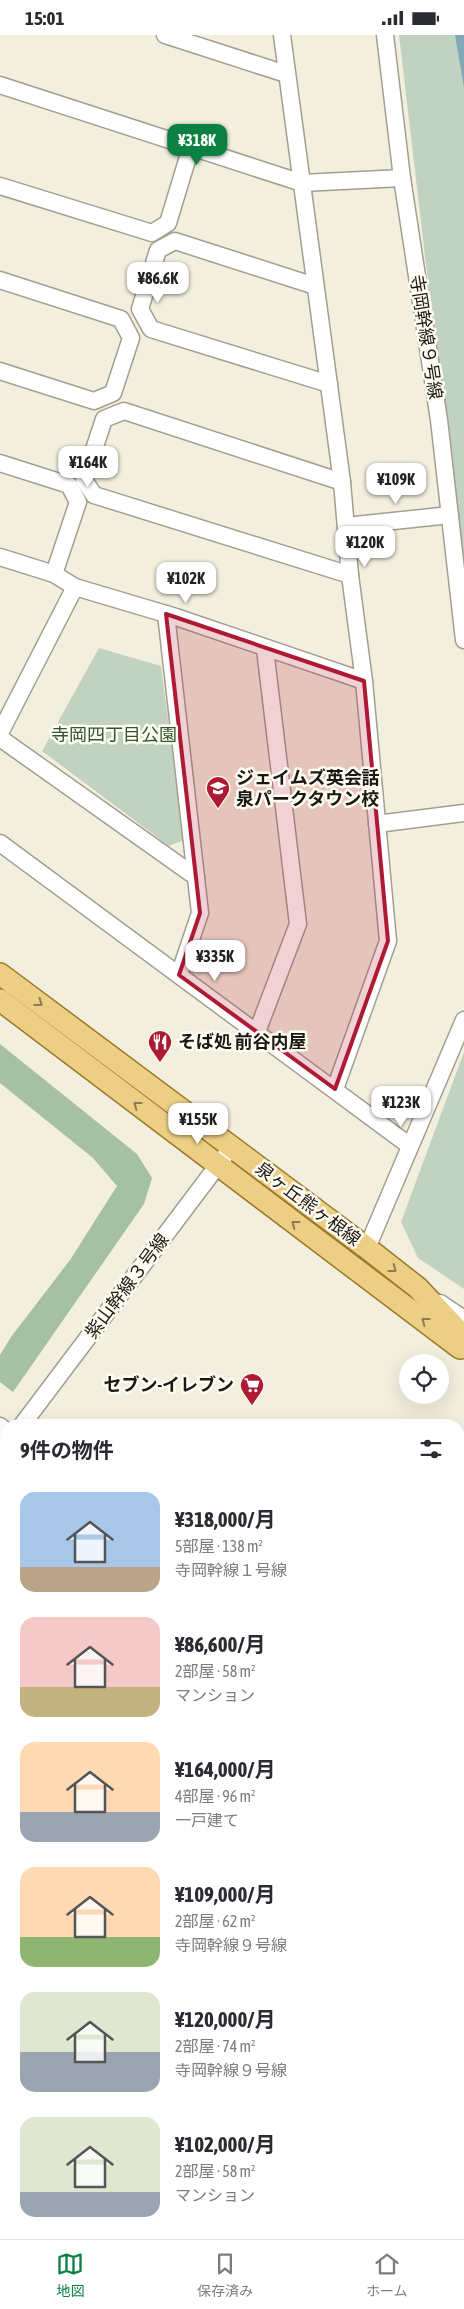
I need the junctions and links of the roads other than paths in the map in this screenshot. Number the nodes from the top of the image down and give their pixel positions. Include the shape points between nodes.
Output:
1 (165, 35) edge
2 (282, 35) edge
3 (385, 35) edge
4 (286, 74) junction
5 (0, 85) edge
6 (191, 147) junction
7 (402, 178) junction
8 (302, 183) junction
9 (0, 186) edge
10 (0, 280) edge
11 (315, 286) junction
12 (0, 371) edge
13 (328, 384) junction
14 (0, 463) edge
15 (342, 482) junction
16 (450, 515) junction
17 (346, 526) junction
18 (0, 557) edge
19 (54, 574) junction
20 (350, 575) junction
21 (75, 587) junction
22 (166, 614) junction
23 (464, 640) edge
24 (265, 649) junction
25 (364, 681) junction
26 (0, 733) edge
27 (0, 738) edge
28 (464, 813) edge
29 (377, 824) junction
30 (0, 843) edge
31 (196, 877) junction
32 (0, 974) edge
33 (179, 975) junction
34 (0, 1000) edge
35 (464, 1020) edge
36 (257, 1032) junction
37 (335, 1089) junction
38 (410, 1146) junction
39 (232, 1147) junction
40 (217, 1166) junction
41 (367, 1248) junction
42 (418, 1288) junction
43 (464, 1319) edge
44 (464, 1337) edge
45 (464, 1351) edge
46 (27, 1419) edge

1 - 4 street
2 - 4 street
3 - 7 street, 寺岡幹線９号線
4 - 8 street
5 - 6 street
6 - 8 street
6 - 9 street via 168,223 152,233
7 - 8 street
7 - 16 street, 寺岡幹線９号線 via 439,420
8 - 11 street
10 - 12 street via 121,319 131,338 113,393 94,401
11 - 13 street
11 - 13 street via 175,241 158,249 140,309 151,329
13 - 15 street
14 - 19 street via 69,485 78,502
15 - 17 street
15 - 20 street via 124,411 104,419 84,479 94,495
16 - 17 street
16 - 23 street, 寺岡幹線９号線
17 - 20 street
18 - 19 street
19 - 21 street
20 - 25 street
21 - 22 street
21 - 26 street
22 - 24 street
22 - 31 street
24 - 25 street
24 - 36 street via 298,924
25 - 29 street
27 - 31 street
28 - 29 street
29 - 37 street via 388,941
30 - 33 street
31 - 33 street via 200,913
32 -> 39 main road, 泉ヶ丘熊ヶ根線
33 - 36 street
40 -> 34 main road, 泉ヶ丘熊ヶ根線
35 - 38 street
36 - 37 street
37 - 38 street
38 - 41 street
39 - 40 street, 紫山幹線３号線
39 - 41 main road, 泉ヶ丘熊ヶ根線
45 -> 40 main road, 泉ヶ丘熊ヶ根線
40 - 46 street, 紫山幹線３号線
41 -> 42 main road, 泉ヶ丘熊ヶ根線
42 - 43 street
42 - 44 main road, 泉ヶ丘熊ヶ根線

